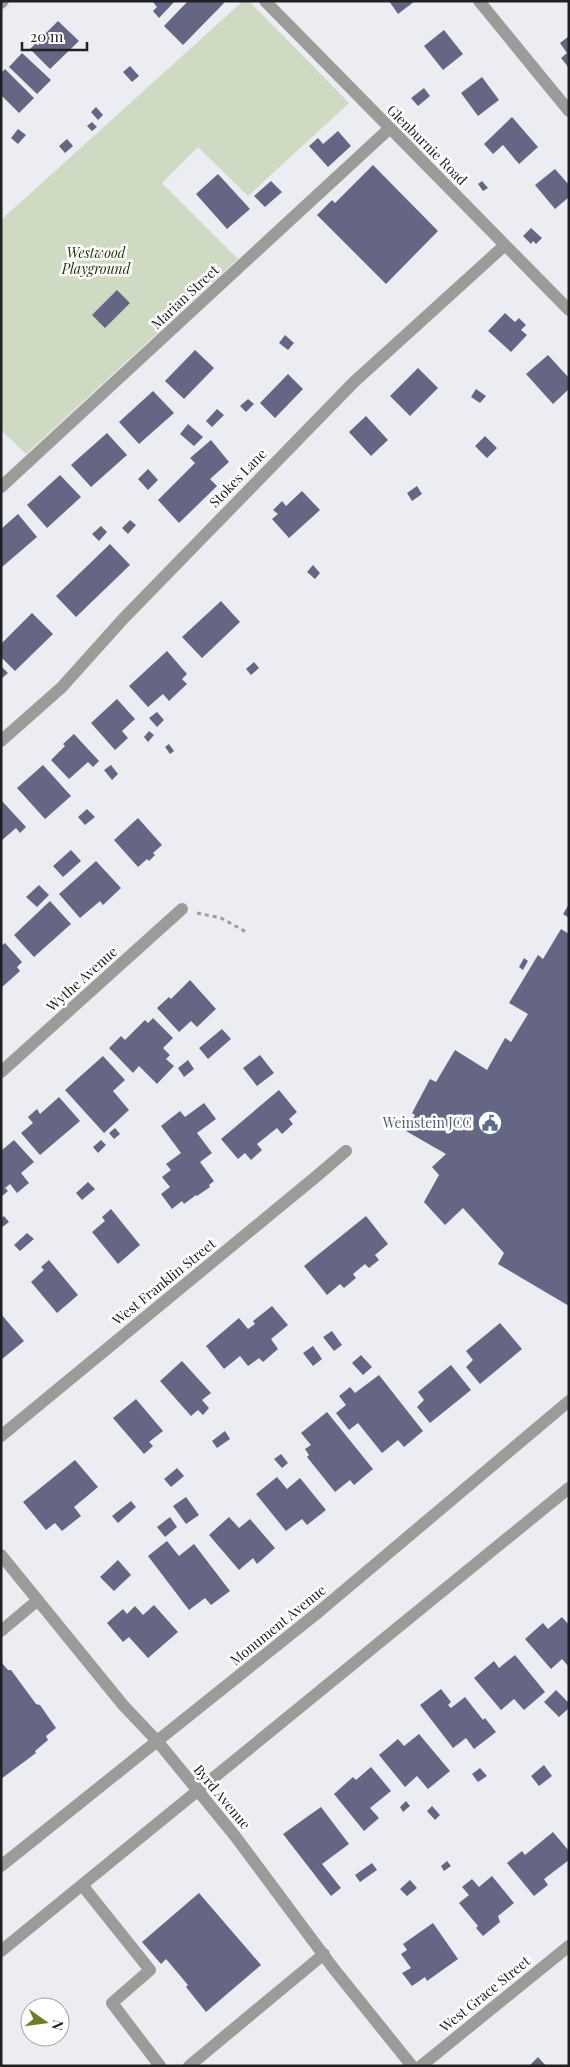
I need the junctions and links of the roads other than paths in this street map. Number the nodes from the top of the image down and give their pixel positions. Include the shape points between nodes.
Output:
1 (265, 1) edge
2 (479, 1) edge
3 (569, 111) edge
4 (390, 128) junction
5 (505, 245) junction
6 (569, 310) edge
7 (1, 487) edge
8 (1, 741) edge
9 (182, 909) road end
10 (1, 1072) edge
11 (346, 1151) dead end
12 (569, 1400) edge
13 (1, 1436) edge
14 (569, 1488) edge
15 (1, 1555) edge
16 (38, 1600) junction
17 (1, 1631) edge
18 (158, 1742) junction
19 (197, 1791) junction
20 (1, 1866) edge
21 (82, 1885) junction
22 (569, 1946) edge
23 (1, 1951) edge
24 (324, 1954) junction
25 (160, 2066) edge
26 (189, 2066) edge
27 (412, 2066) edge
28 (421, 2066) edge

1 - 4 street, Glenburnie Road
2 - 3 street
4 - 5 street, Glenburnie Road
4 - 7 street, Marian Street
5 - 6 street, Glenburnie Road
5 - 8 street, Stokes Lane via 354,382 130,612 62,687
9 - 10 street, Wythe Avenue
11 - 13 street, West Franklin Street
12 - 18 street, Monument Avenue via 321,1610
14 - 19 street
15 - 16 street, Byrd Avenue
16 - 17 street
16 - 18 street, Byrd Avenue via 123,1705
18 - 19 street, Byrd Avenue
18 - 20 street, Monument Avenue
19 - 21 street
19 - 24 street, Byrd Avenue
21 - 23 street
21 - 25 street via 150,1970 112,2003
22 - 28 street, West Grace Street
24 - 26 street
24 - 27 street, Byrd Avenue

